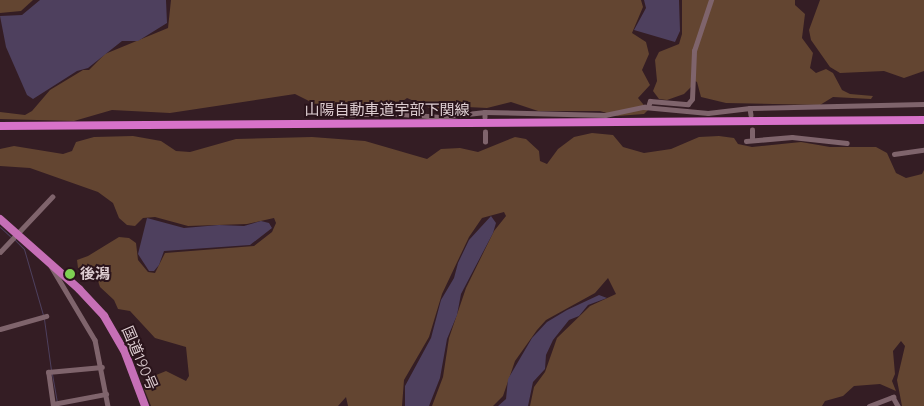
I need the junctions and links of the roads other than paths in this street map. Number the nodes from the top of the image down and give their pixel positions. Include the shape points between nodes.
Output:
1 (711, 0) edge
2 (924, 104) edge
3 (648, 107) junction
4 (750, 108) junction
5 (339, 115) dead end
6 (751, 115) dead end
7 (924, 120) edge
8 (775, 121) junction
9 (924, 124) edge
10 (0, 126) edge
11 (752, 130) dead end
12 (485, 132) dead end
13 (485, 142) dead end
14 (847, 143) dead end
15 (924, 150) edge
16 (894, 154) dead end
17 (52, 197) dead end
18 (0, 219) edge
19 (17, 234) junction
20 (0, 252) edge
21 (50, 263) junction
22 (46, 316) dead end
23 (0, 329) edge
24 (102, 367) junction
25 (106, 394) junction
26 (53, 405) edge
27 (108, 406) edge
28 (145, 406) edge
29 (868, 406) edge
30 (898, 406) edge

1 - 3 street via 694,51 692,99 688,104 650,101
2 - 4 street
3 - 4 street via 708,113
3 - 5 street via 605,114
4 - 6 street
7 - 8 highway, 山陽自動車道宇部下関線
8 - 9 highway, 山陽自動車道宇部下関線
8 - 10 highway, 山陽自動車道宇部下関線
11 - 14 street via 749,140 792,137
12 - 13 street
15 - 16 street
17 - 19 street
18 - 19 highway, 国道190号
19 - 20 street
19 - 21 highway, 国道190号
21 - 24 street via 95,340
21 - 28 highway, 国道190号 via 89,298 111,325
22 - 23 street
24 - 25 street
24 - 26 street via 48,372
25 - 26 street
25 - 27 street
29 - 30 street via 893,397

